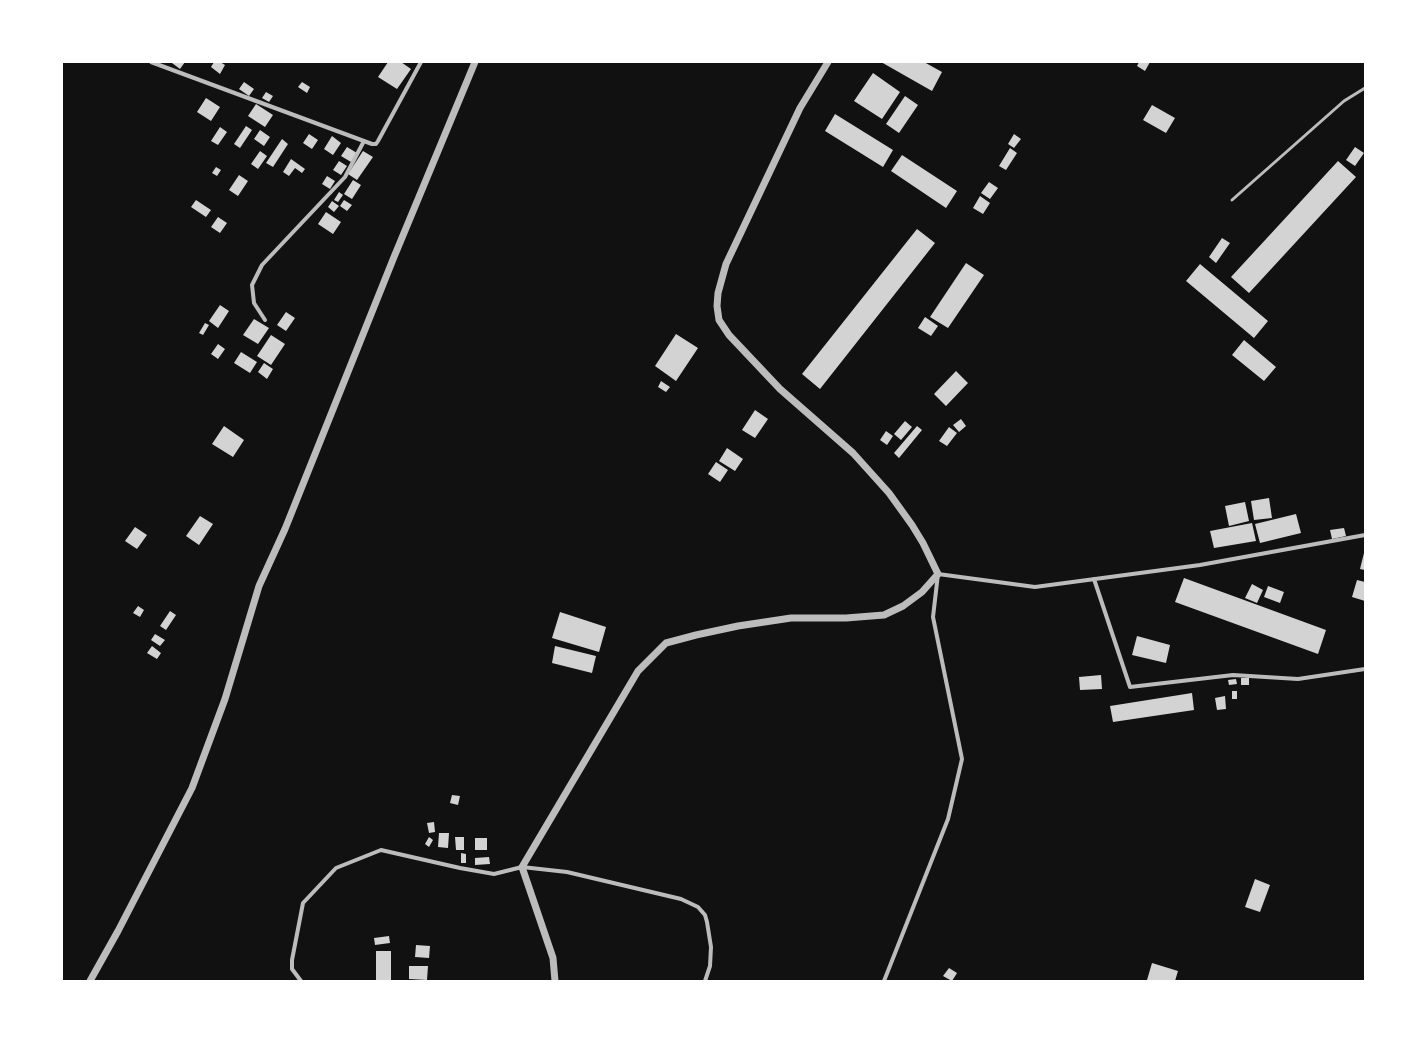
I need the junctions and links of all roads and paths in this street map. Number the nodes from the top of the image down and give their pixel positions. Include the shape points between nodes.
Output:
1 (152, 62) edge
2 (421, 62) edge
3 (474, 62) edge
4 (828, 62) edge
5 (1365, 88) edge
6 (364, 141) junction
7 (1232, 200) dead end
8 (265, 320) dead end
9 (1365, 535) edge
10 (938, 574) junction
11 (1094, 579) junction
12 (1365, 669) edge
13 (522, 867) junction
14 (90, 981) edge
15 (301, 981) edge
16 (555, 981) edge
17 (705, 981) edge
18 (884, 981) edge

1 - 6 street
2 - 6 street via 376,144
3 - 14 street via 285,529 259,586 225,699 192,788
4 - 10 street via 800,108 726,264 718,293 719,320 729,335 780,389 853,453 889,492 923,543
5 - 7 lane via 1344,101
6 - 8 street via 345,177 262,266 252,285 254,303
9 - 11 street via 1200,565
10 - 11 street via 1035,587
10 - 13 street via 922,592 903,606 884,615 791,618 738,626 666,643 638,671
10 - 18 street via 933,617 962,759 948,819
11 - 12 street via 1130,687 1232,675 1298,679
13 - 15 street via 494,874 381,850 336,868 303,902 292,960 292,969
13 - 16 street via 552,958
13 - 17 street via 567,872 681,899 698,907 705,915 711,947 710,966

